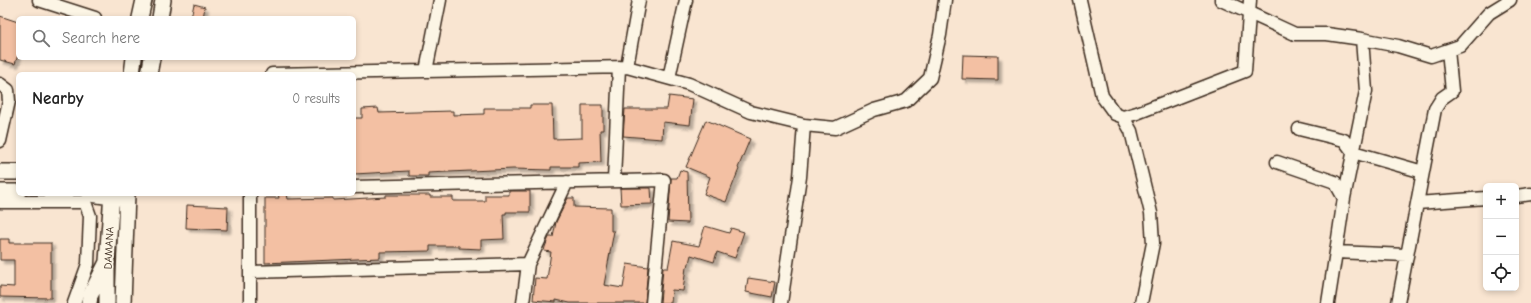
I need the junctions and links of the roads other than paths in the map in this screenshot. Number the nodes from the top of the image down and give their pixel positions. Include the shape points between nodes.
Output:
1 (39, 0) edge
2 (144, 0) edge
3 (163, 0) edge
4 (440, 0) edge
5 (639, 0) edge
6 (686, 0) edge
7 (945, 0) edge
8 (1080, 0) edge
9 (1221, 0) edge
10 (1250, 0) edge
11 (1510, 0) edge
12 (1248, 14) junction
13 (89, 16) edge
14 (140, 16) edge
15 (160, 16) edge
16 (1362, 39) junction
17 (1448, 50) junction
18 (134, 60) edge
19 (152, 60) edge
20 (623, 67) junction
21 (426, 71) junction
22 (132, 72) edge
23 (149, 72) edge
24 (356, 72) edge
25 (669, 78) junction
26 (0, 84) edge
27 (1123, 117) junction
28 (804, 124) junction
29 (1299, 129) dead end
30 (0, 141) edge
31 (1353, 152) junction
32 (1276, 162) dead end
33 (0, 172) edge
34 (16, 172) edge
35 (1423, 172) junction
36 (614, 180) junction
37 (568, 182) junction
38 (356, 187) edge
39 (0, 192) edge
40 (16, 192) edge
41 (1531, 194) edge
42 (112, 196) edge
43 (127, 196) edge
44 (250, 196) edge
45 (1519, 196) edge
46 (1344, 198) junction
47 (1483, 198) edge
48 (0, 202) edge
49 (1417, 203) junction
50 (1336, 252) junction
51 (1406, 255) junction
52 (107, 261) junction
53 (528, 264) junction
54 (250, 272) junction
55 (74, 303) edge
56 (89, 303) edge
57 (107, 303) edge
58 (122, 303) edge
59 (250, 303) edge
60 (523, 303) edge
61 (652, 303) edge
62 (782, 303) edge
63 (1141, 303) edge
64 (1328, 303) edge
65 (1398, 303) edge

1 - 13 street
2 - 14 main road
3 - 15 main road
4 - 21 street
5 - 20 street
6 - 25 street
7 - 28 street via 930,78 906,101 874,110 835,128
8 - 27 street via 1102,96 1115,114
9 - 12 street
10 - 12 street
11 - 17 street via 1489,14 1460,46
12 - 16 street via 1295,34 1327,34
12 - 27 street via 1245,71
16 - 17 street via 1431,56
16 - 31 street via 1366,91
17 - 35 street via 1452,91 1442,98 1435,110
18 - 22 main road
19 - 23 main road
20 - 21 street
20 - 25 street
20 - 36 street
21 - 24 street
25 - 28 street via 689,84 751,112
26 - 30 street via 8,90 9,101
27 - 63 street via 1132,131 1151,213 1153,243
28 - 62 street via 800,177
29 - 31 street via 1344,140
31 - 35 street
31 - 46 street
32 - 46 street via 1335,182
33 - 34 main road
35 - 49 street
36 - 37 street
36 - 61 street via 664,180
37 - 38 street
37 - 53 street
39 - 40 main road
41 - 45 street
42 - 43 main road
42 - 52 main road, DAMANA
43 - 58 main road
44 - 54 street
46 - 50 street
47 - 49 street
48 - 55 street via 85,202 90,216 88,264
49 - 51 street
50 - 51 street
50 - 64 street
51 - 65 street
52 - 56 main road
52 - 57 main road, DAMANA
53 - 54 street
53 - 60 street
54 - 59 street

